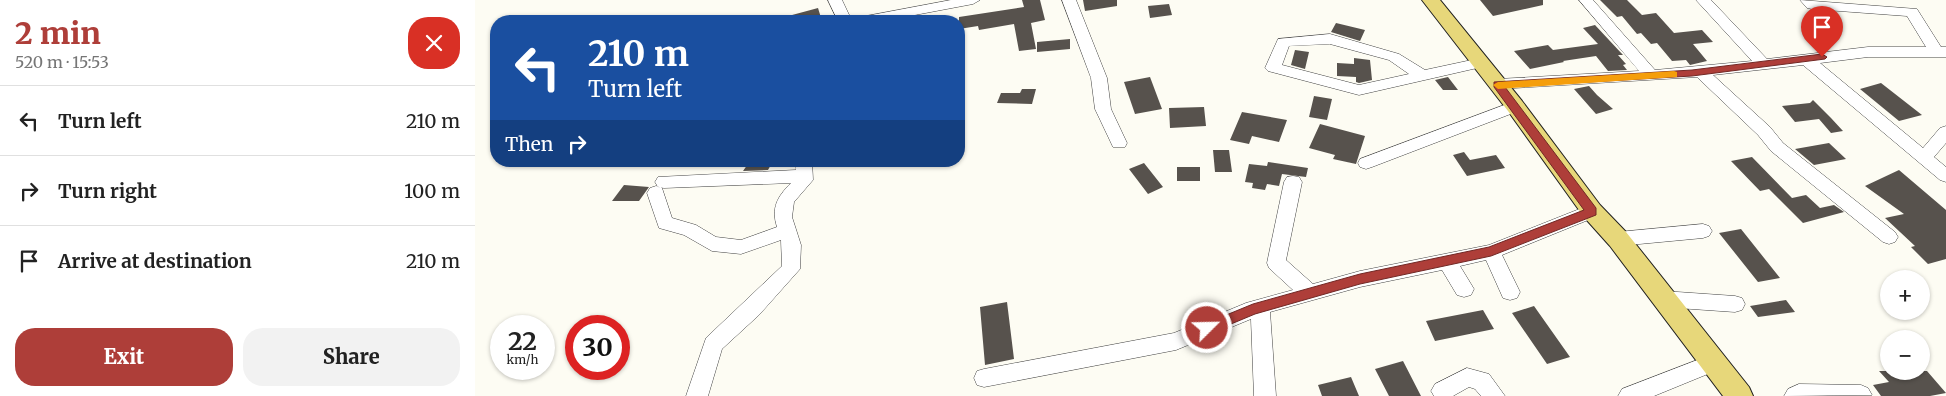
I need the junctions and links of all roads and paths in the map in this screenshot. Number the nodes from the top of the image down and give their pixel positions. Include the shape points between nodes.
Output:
1 (835, 0) edge
2 (973, 0) edge
3 (1069, 0) edge
4 (1431, 0) edge
5 (1586, 0) edge
6 (1703, 0) edge
7 (1807, 0) edge
8 (842, 15) edge
9 (893, 15) edge
10 (1941, 52) edge
11 (1806, 59) junction
12 (1481, 63) junction
13 (1763, 64) junction
14 (1700, 72) junction
15 (1652, 76) junction
16 (1424, 77) junction
17 (1498, 84) junction
18 (1515, 106) junction
19 (1946, 132) edge
20 (1119, 143) dead end
21 (1924, 158) junction
22 (1366, 163) dead end
23 (804, 168) edge
24 (1946, 176) edge
25 (1293, 182) dead end
26 (1591, 212) junction
27 (1703, 230) dead end
28 (787, 231) junction
29 (1889, 237) dead end
30 (1618, 239) junction
31 (1491, 252) junction
32 (1447, 261) junction
33 (1464, 289) dead end
34 (1510, 292) dead end
35 (1310, 293) junction
36 (1663, 299) junction
37 (1735, 304) dead end
38 (1260, 307) junction
39 (1713, 363) junction
40 (984, 378) dead end
41 (1442, 392) dead end
42 (697, 396) edge
43 (1265, 396) edge
44 (1494, 396) edge
45 (1629, 396) edge
46 (1739, 396) edge
47 (1795, 396) edge
48 (1861, 396) edge

1 - 8 street
2 - 9 street
3 - 20 street via 1099,78 1103,109
4 - 12 main road
5 - 15 street
6 - 13 street
7 - 10 street via 1812,5 1912,12
10 - 11 street via 1868,52
11 - 13 street
11 - 21 street
12 - 16 street
12 - 17 main road
13 - 14 street
14 - 15 street
14 - 29 street via 1764,131 1777,148
15 - 17 street
16 - 16 street via 1359,90 1273,68 1283,42 1330,39 1394,57
17 - 18 main road
18 - 22 street
18 - 26 main road
19 - 21 street
21 - 24 street
23 - 28 street via 804,180 785,200 783,217
23 - 28 street via 660,188 665,223 691,230 712,244 741,247
25 - 35 street via 1276,263
26 - 30 main road
26 - 31 street
27 - 30 street
28 - 42 street via 792,245 791,269 713,344
30 - 36 main road
31 - 32 street
31 - 34 street
32 - 33 street
32 - 35 street
35 - 38 street
36 - 37 street
36 - 39 main road
38 - 40 street via 1176,341
38 - 43 street
39 - 45 street
39 - 46 main road
41 - 44 street via 1467,377 1482,381
47 - 48 street

